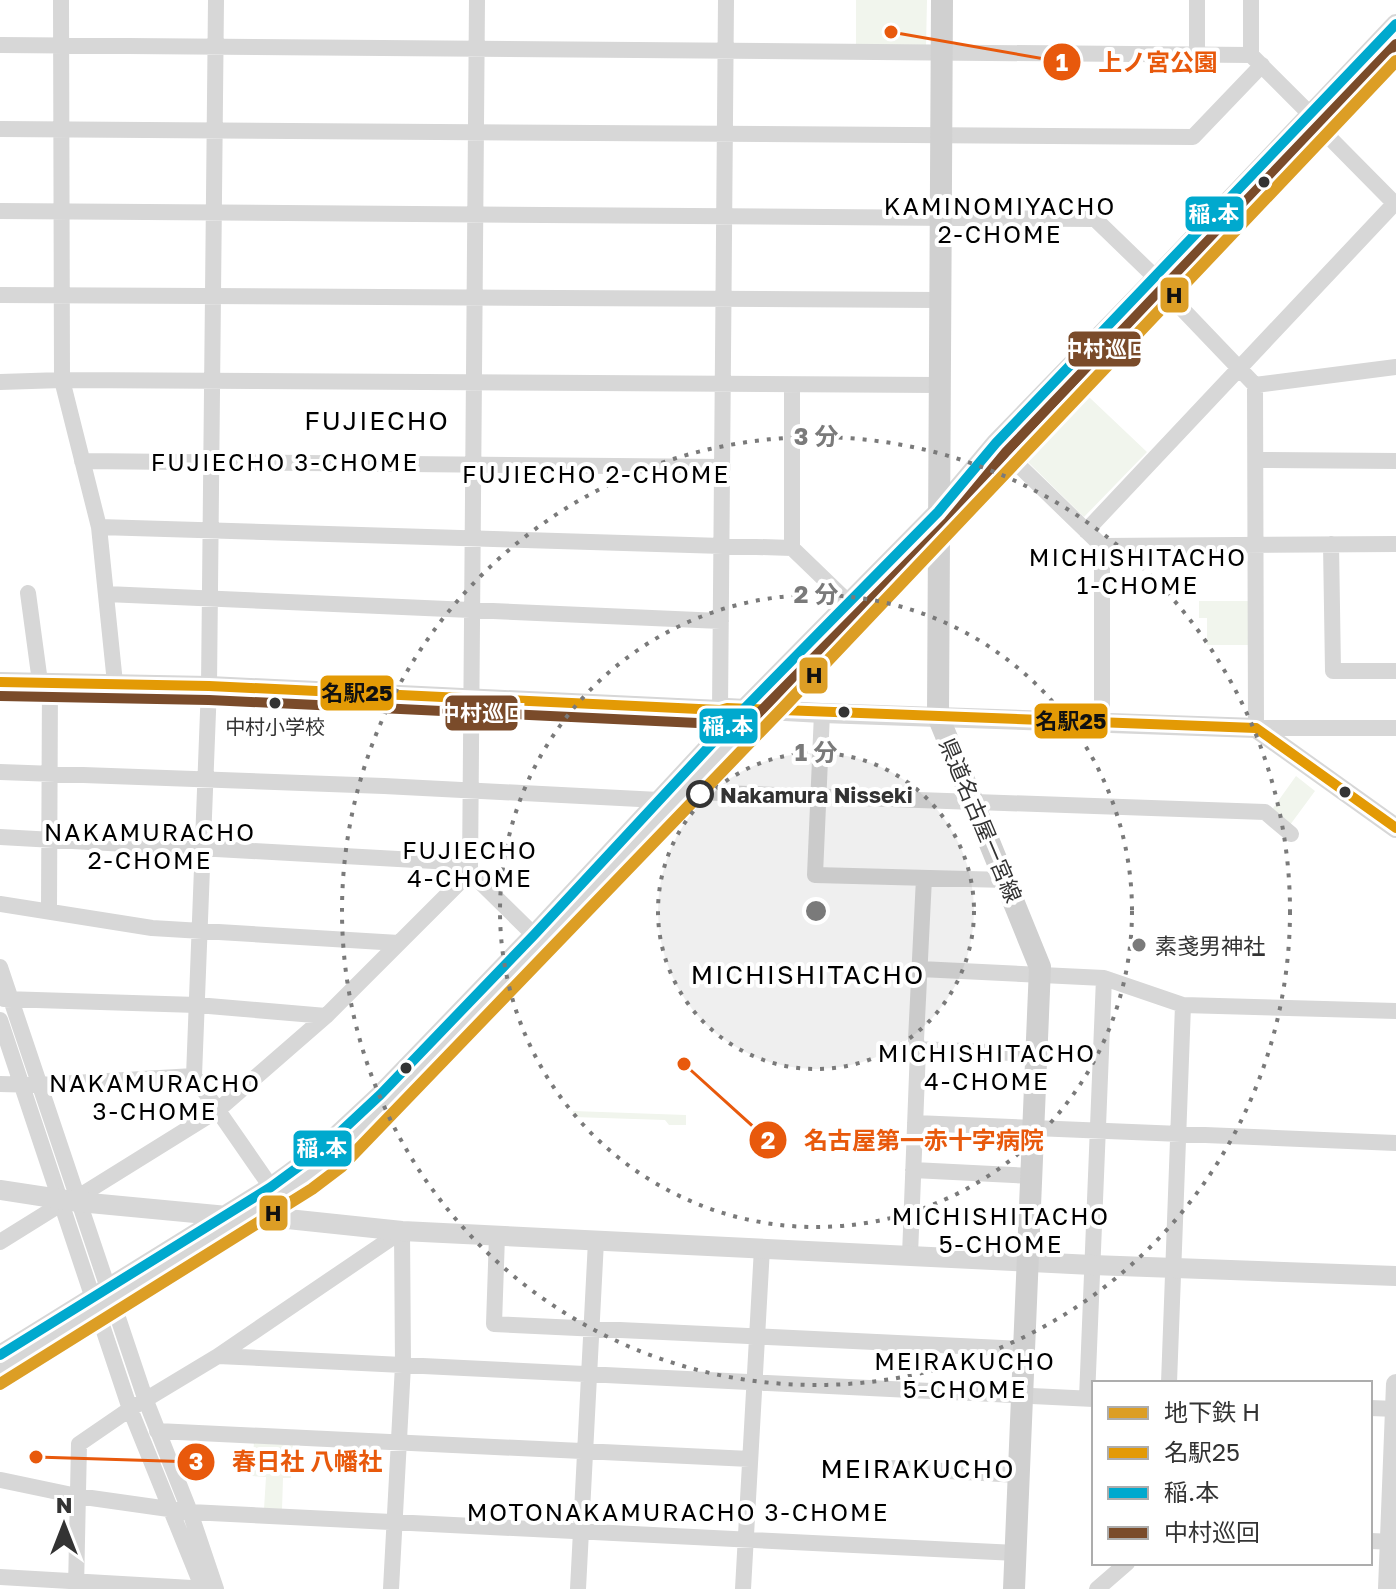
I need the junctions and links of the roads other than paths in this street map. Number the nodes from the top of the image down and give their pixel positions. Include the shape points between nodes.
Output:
1 (61, 0) edge
2 (216, 0) edge
3 (477, 0) edge
4 (726, 0) edge
5 (942, 0) edge
6 (1197, 0) edge
7 (1251, 0) edge
8 (1396, 24) edge
9 (0, 45) edge
10 (62, 46) junction
11 (215, 46) junction
12 (477, 48) junction
13 (1396, 50) edge
14 (725, 51) junction
15 (941, 52) junction
16 (1197, 54) junction
17 (1257, 60) junction
18 (1316, 122) junction
19 (0, 129) edge
20 (62, 129) junction
21 (215, 130) junction
22 (476, 131) junction
23 (725, 132) junction
24 (940, 135) junction
25 (1395, 204) edge
26 (0, 211) edge
27 (63, 211) junction
28 (214, 212) junction
29 (476, 214) junction
30 (724, 215) junction
31 (940, 217) junction
32 (1161, 285) junction
33 (0, 295) edge
34 (63, 296) junction
35 (214, 297) junction
36 (475, 298) junction
37 (724, 299) junction
38 (939, 300) junction
39 (1396, 367) edge
40 (1239, 368) junction
41 (62, 380) junction
42 (213, 381) junction
43 (0, 382) edge
44 (474, 383) junction
45 (723, 384) junction
46 (792, 385) junction
47 (939, 385) junction
48 (1255, 385) junction
49 (1007, 454) junction
50 (1256, 460) junction
51 (82, 461) junction
52 (1396, 461) edge
53 (213, 462) junction
54 (473, 464) junction
55 (723, 467) junction
56 (938, 523) junction
57 (99, 527) junction
58 (212, 531) junction
59 (1086, 531) junction
60 (473, 539) junction
61 (1331, 544) junction
62 (1396, 544) edge
63 (1255, 545) junction
64 (1102, 546) junction
65 (722, 547) junction
66 (792, 548) junction
67 (28, 593) dead end
68 (106, 594) junction
69 (211, 599) junction
70 (848, 602) junction
71 (472, 610) junction
72 (721, 621) junction
73 (1396, 671) edge
74 (0, 682) edge
75 (45, 682) junction
76 (115, 683) junction
77 (209, 686) junction
78 (471, 697) junction
79 (744, 709) junction
80 (720, 710) junction
81 (769, 710) junction
82 (822, 713) junction
83 (938, 716) junction
84 (1102, 722) junction
85 (1256, 728) junction
86 (1396, 728) edge
87 (0, 772) edge
88 (49, 774) junction
89 (207, 780) junction
90 (471, 790) junction
91 (691, 792) junction
92 (817, 796) junction
93 (659, 800) junction
94 (974, 802) junction
95 (1396, 828) edge
96 (1291, 834) dead end
97 (0, 837) edge
98 (49, 840) junction
99 (203, 848) junction
100 (470, 867) junction
101 (924, 878) junction
102 (1006, 880) junction
103 (0, 904) edge
104 (49, 910) junction
105 (200, 931) junction
106 (534, 935) junction
107 (399, 943) junction
108 (0, 967) edge
109 (920, 969) junction
110 (1040, 975) junction
111 (1104, 978) junction
112 (5, 999) edge
113 (197, 1005) junction
114 (1183, 1005) junction
115 (1396, 1011) edge
116 (326, 1016) junction
117 (0, 1020) edge
118 (918, 1049) junction
119 (1037, 1054) junction
120 (194, 1076) junction
121 (0, 1084) edge
122 (31, 1085) junction
123 (218, 1110) junction
124 (915, 1123) junction
125 (1035, 1129) junction
126 (1098, 1132) junction
127 (1178, 1134) junction
128 (1396, 1143) edge
129 (913, 1170) junction
130 (1032, 1176) junction
131 (271, 1187) junction
132 (0, 1190) edge
133 (69, 1201) junction
134 (227, 1216) junction
135 (259, 1216) junction
136 (402, 1231) junction
137 (497, 1236) junction
138 (596, 1241) junction
139 (0, 1242) edge
140 (762, 1248) junction
141 (910, 1255) junction
142 (1029, 1261) junction
143 (1092, 1265) junction
144 (1173, 1268) junction
145 (1396, 1276) edge
146 (103, 1301) junction
147 (591, 1329) junction
148 (757, 1336) junction
149 (1025, 1349) junction
150 (0, 1355) edge
151 (218, 1356) junction
152 (403, 1365) junction
153 (588, 1374) junction
154 (0, 1376) edge
155 (1169, 1381) edge
156 (754, 1382) junction
157 (1396, 1384) edge
158 (1023, 1395) junction
159 (1091, 1398) edge
160 (138, 1405) junction
161 (1372, 1408) edge
162 (1396, 1409) edge
163 (157, 1431) junction
164 (399, 1442) junction
165 (585, 1451) junction
166 (750, 1459) junction
167 (893, 1468) dead end
168 (1020, 1475) junction
169 (1, 1480) edge
170 (77, 1496) junction
171 (172, 1509) junction
172 (190, 1512) junction
173 (395, 1522) junction
174 (581, 1531) junction
175 (746, 1539) junction
176 (1385, 1541) edge
177 (1016, 1553) junction
178 (1125, 1565) edge
179 (0, 1577) edge
180 (76, 1586) edge
181 (203, 1589) edge
182 (217, 1589) edge
183 (391, 1589) edge
184 (578, 1589) edge
185 (743, 1589) edge
186 (1014, 1589) edge
187 (1097, 1589) edge
188 (1388, 1589) edge

1 - 10 street
2 - 11 street
3 - 12 street
4 - 14 street
5 - 15 main road, 県道名古屋一宮線
6 - 16 street
7 - 17 street
8 - 18 street
9 - 10 street
10 - 11 street
10 - 20 street
11 - 12 street
11 - 21 street
12 - 14 street
12 - 22 street
13 - 18 street
14 - 15 street
14 - 23 street
15 - 16 street
15 - 24 main road, 県道名古屋一宮線
16 - 17 street
17 - 18 street
17 - 24 street via 1193,137
18 - 25 street
18 - 32 street
19 - 20 street
20 - 21 street
20 - 27 street
21 - 22 street
21 - 28 street
22 - 23 street
22 - 29 street
23 - 24 street
23 - 30 street
24 - 31 main road, 県道名古屋一宮線
25 - 40 street
26 - 27 street
27 - 28 street
27 - 34 street
28 - 29 street
28 - 35 street
29 - 30 street
29 - 36 street
30 - 31 street
30 - 37 street
31 - 32 street via 1095,219
31 - 38 main road, 県道名古屋一宮線
32 - 40 street
32 - 49 street
32 - 56 street via 996,443
33 - 34 street
34 - 35 street
34 - 41 street
35 - 36 street
35 - 42 street
36 - 37 street
36 - 44 street
37 - 38 street
37 - 45 street
38 - 47 main road, 県道名古屋一宮線
39 - 48 street
40 - 48 street
40 - 59 street
41 - 42 street
41 - 43 street
41 - 51 street
42 - 44 street
42 - 53 street
44 - 45 street
44 - 54 street
45 - 46 street
45 - 55 street
46 - 47 street
46 - 66 street
47 - 56 main road, 県道名古屋一宮線
48 - 50 street
49 - 56 street
49 - 59 street
50 - 52 street
50 - 63 street
51 - 53 street
51 - 57 street
53 - 54 street
53 - 58 street
54 - 55 street
54 - 60 street
55 - 65 street
56 - 70 street
56 - 81 street
56 - 83 main road, 県道名古屋一宮線
57 - 58 street
57 - 68 street
58 - 60 street
58 - 69 street
59 - 64 street
60 - 65 street
60 - 71 street
61 - 62 street
61 - 63 street
61 - 73 street via 1333,671
63 - 64 street
63 - 85 street
64 - 84 street
65 - 66 street
65 - 72 street
66 - 70 street
67 - 75 street
68 - 69 street
68 - 76 street
69 - 71 street
69 - 77 street
70 - 79 street
71 - 72 street
71 - 78 street
72 - 80 street
74 - 75 street
75 - 76 street
75 - 88 street
76 - 77 street
77 - 78 street
77 - 89 street
78 - 80 street
78 - 90 street
79 - 80 street
79 - 81 street
79 - 93 street
81 - 82 street
81 - 91 street
82 - 83 street
82 - 92 street
83 - 84 street
83 - 94 main road, 県道名古屋一宮線
84 - 85 street
85 - 86 street
85 - 95 street
87 - 88 street
88 - 89 street
88 - 98 street
89 - 90 street
89 - 99 street
90 - 93 street
90 - 100 street
91 - 92 street
91 - 135 street via 393,1108 334,1164
92 - 94 street
92 - 101 street via 815,875
93 - 106 street
94 - 96 street via 1265,812
94 - 102 main road, 県道名古屋一宮線
97 - 98 street
98 - 99 street
98 - 104 street
99 - 100 street
99 - 105 street
100 - 106 street
100 - 107 street
101 - 102 street
101 - 109 street
102 - 110 main road, 県道名古屋一宮線
103 - 104 street
104 - 105 street
105 - 107 street
105 - 113 street
106 - 131 street via 380,1095 320,1151
107 - 116 street
108 - 112 street
109 - 110 street
109 - 118 street
110 - 111 street
110 - 119 main road, 県道名古屋一宮線
111 - 114 street
111 - 126 street
112 - 113 street
112 - 122 street
113 - 116 street
113 - 120 street
114 - 115 street
114 - 127 street
116 - 123 street
117 - 122 street
118 - 119 street
118 - 124 street
119 - 125 main road, 県道名古屋一宮線
120 - 122 street
120 - 123 street
121 - 122 street
122 - 133 street
123 - 131 street
123 - 133 street
124 - 125 street
124 - 129 street
125 - 126 street
125 - 130 main road, 県道名古屋一宮線
126 - 127 street
126 - 143 street
127 - 128 street
127 - 144 street
129 - 130 street
129 - 141 street
130 - 142 main road, 県道名古屋一宮線
131 - 134 street
132 - 133 street
133 - 134 street
133 - 139 street
133 - 146 street
134 - 135 street
134 - 146 street
135 - 136 street
135 - 146 street
136 - 137 street
136 - 151 street
136 - 152 street
137 - 138 street
137 - 147 street via 494,1324
138 - 140 street
138 - 147 street
140 - 141 street
140 - 148 street
141 - 142 street
142 - 143 street
142 - 149 main road, 県道名古屋一宮線
143 - 144 street
143 - 159 street
144 - 145 street
144 - 155 street
146 - 150 street
146 - 154 street
146 - 160 street
147 - 148 street
147 - 153 street
148 - 149 street
148 - 156 street
149 - 158 main road, 県道名古屋一宮線
151 - 152 street
151 - 160 street
152 - 153 street
152 - 164 street
153 - 156 street
153 - 165 street
156 - 158 street
156 - 166 street
157 - 162 street
158 - 159 street
158 - 168 main road, 県道名古屋一宮線
160 - 163 street
160 - 170 street via 79,1444
160 - 171 street
161 - 162 street
162 - 176 street
163 - 164 street
163 - 172 street
164 - 165 street
164 - 173 street
165 - 166 street
165 - 174 street
166 - 175 street
167 - 168 street
168 - 177 main road, 県道名古屋一宮線
169 - 170 street
170 - 171 street
170 - 180 street
171 - 172 street
171 - 181 street
172 - 173 street
172 - 182 street
173 - 174 street
173 - 183 street
174 - 175 street
174 - 184 street
175 - 177 street
175 - 185 street
176 - 188 street
177 - 186 main road, 県道名古屋一宮線
178 - 187 street
179 - 180 street
180 - 181 street
181 - 182 street

